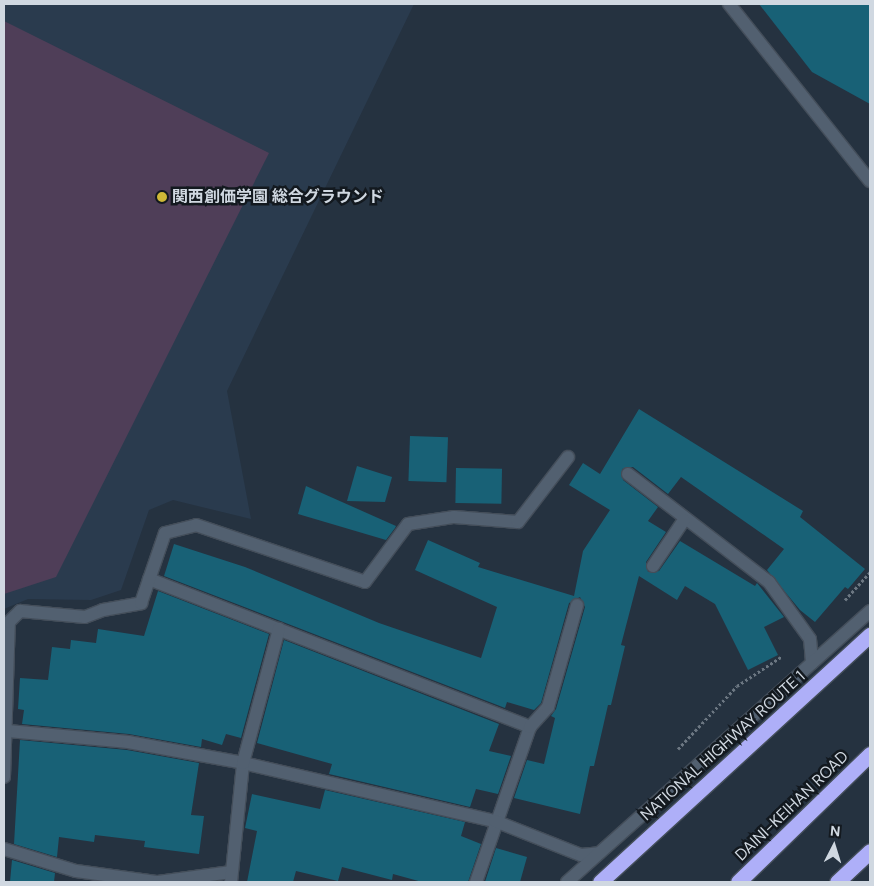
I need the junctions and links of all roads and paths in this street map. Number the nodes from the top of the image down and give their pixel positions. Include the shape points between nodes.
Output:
1 (729, 4) edge
2 (870, 181) edge
3 (568, 457) dead end
4 (628, 474) dead end
5 (684, 520) junction
6 (653, 566) dead end
7 (149, 578) junction
8 (577, 605) dead end
9 (870, 610) edge
10 (278, 629) junction
11 (870, 635) edge
12 (812, 663) junction
13 (530, 727) junction
14 (8, 731) junction
15 (870, 754) edge
16 (243, 764) junction
17 (4, 777) edge
18 (495, 821) junction
19 (4, 849) edge
20 (870, 851) edge
21 (599, 853) junction
22 (231, 877) edge
23 (140, 881) edge
24 (157, 882) edge
25 (476, 882) edge
26 (567, 882) edge
27 (600, 882) edge
28 (738, 882) edge
29 (837, 882) edge

1 - 2 street
3 - 7 street via 518,522 454,516 408,524 365,582 196,525 165,533
4 - 5 street
5 - 6 street
5 - 12 street via 769,582 810,639
7 - 10 street
7 - 14 street via 140,604 103,610 85,617 20,611 9,622
8 - 13 street via 548,707
9 - 12 street
10 - 13 street
10 - 16 street
11 - 27 highway, NATIONAL HIGHWAY ROUTE 1
12 - 21 street
13 - 18 street
14 - 16 street via 128,742
14 - 17 street
15 - 28 highway, DAINI-KEIHAN ROAD
16 - 18 street
16 - 22 street
18 - 21 street via 581,856
18 - 25 street
19 - 23 street via 76,870
20 - 29 highway
21 - 26 street
22 - 24 street
23 - 24 street

